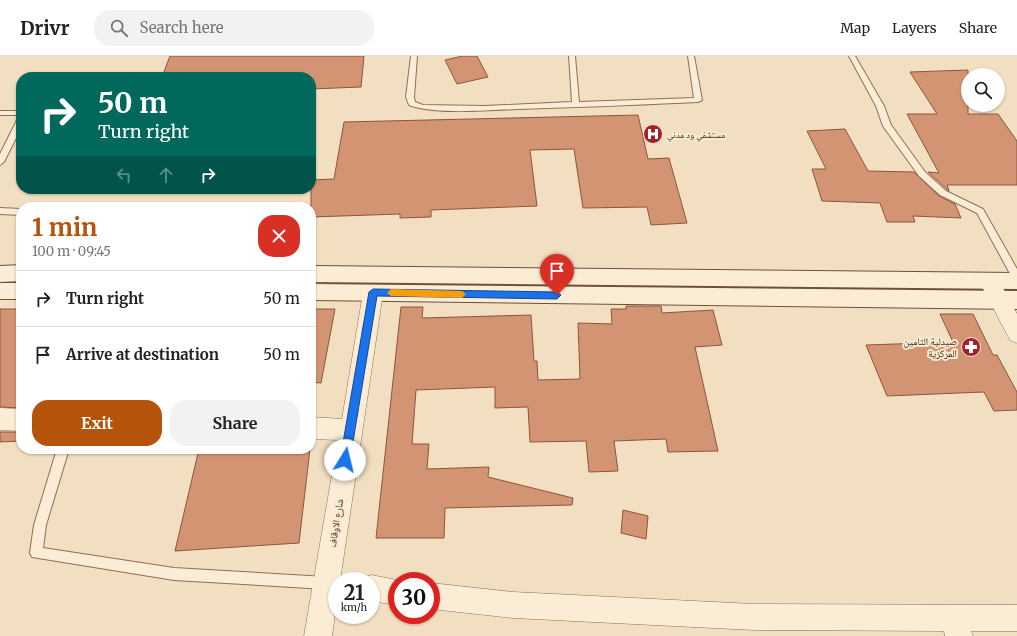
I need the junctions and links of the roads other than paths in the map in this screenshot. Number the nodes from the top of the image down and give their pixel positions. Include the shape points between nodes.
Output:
1 (414, 56) edge
2 (572, 56) edge
3 (691, 56) edge
4 (852, 56) edge
5 (576, 105) junction
6 (16, 112) edge
7 (0, 113) edge
8 (16, 130) edge
9 (0, 162) edge
10 (0, 212) edge
11 (16, 212) edge
12 (16, 273) edge
13 (0, 274) edge
14 (316, 274) edge
15 (1017, 278) edge
16 (989, 281) junction
17 (1017, 281) edge
18 (542, 286) junction
19 (673, 287) junction
20 (0, 291) edge
21 (16, 291) edge
22 (316, 292) edge
23 (373, 292) junction
24 (1008, 300) edge
25 (1017, 334) edge
26 (0, 419) edge
27 (16, 420) edge
28 (316, 428) edge
29 (350, 430) junction
30 (61, 454) edge
31 (333, 572) edge
32 (328, 584) edge
33 (440, 597) edge
34 (328, 599) edge
35 (1017, 618) edge
36 (956, 627) edge
37 (318, 636) edge

1 - 5 lane via 410,96 412,104 422,107 485,108
2 - 5 lane
3 - 5 lane via 698,100
4 - 15 lane via 880,106 887,126 922,174 943,193 980,211
6 - 7 lane
8 - 9 lane
10 - 11 lane
12 - 13 main road
14 - 18 main road
16 - 17 main road
16 - 19 main road
16 - 24 street
18 - 19 main road
18 - 23 main road
19 - 24 main road
20 - 21 main road
22 - 23 main road
23 - 29 street, شارع الاوقاف
24 - 25 street
26 - 27 street
28 - 29 street
29 - 31 street, شارع الاوقاف
30 - 32 lane via 40,525 36,553 174,574
33 - 36 street via 512,605
34 - 37 street, شارع الاوقاف
35 - 36 street

